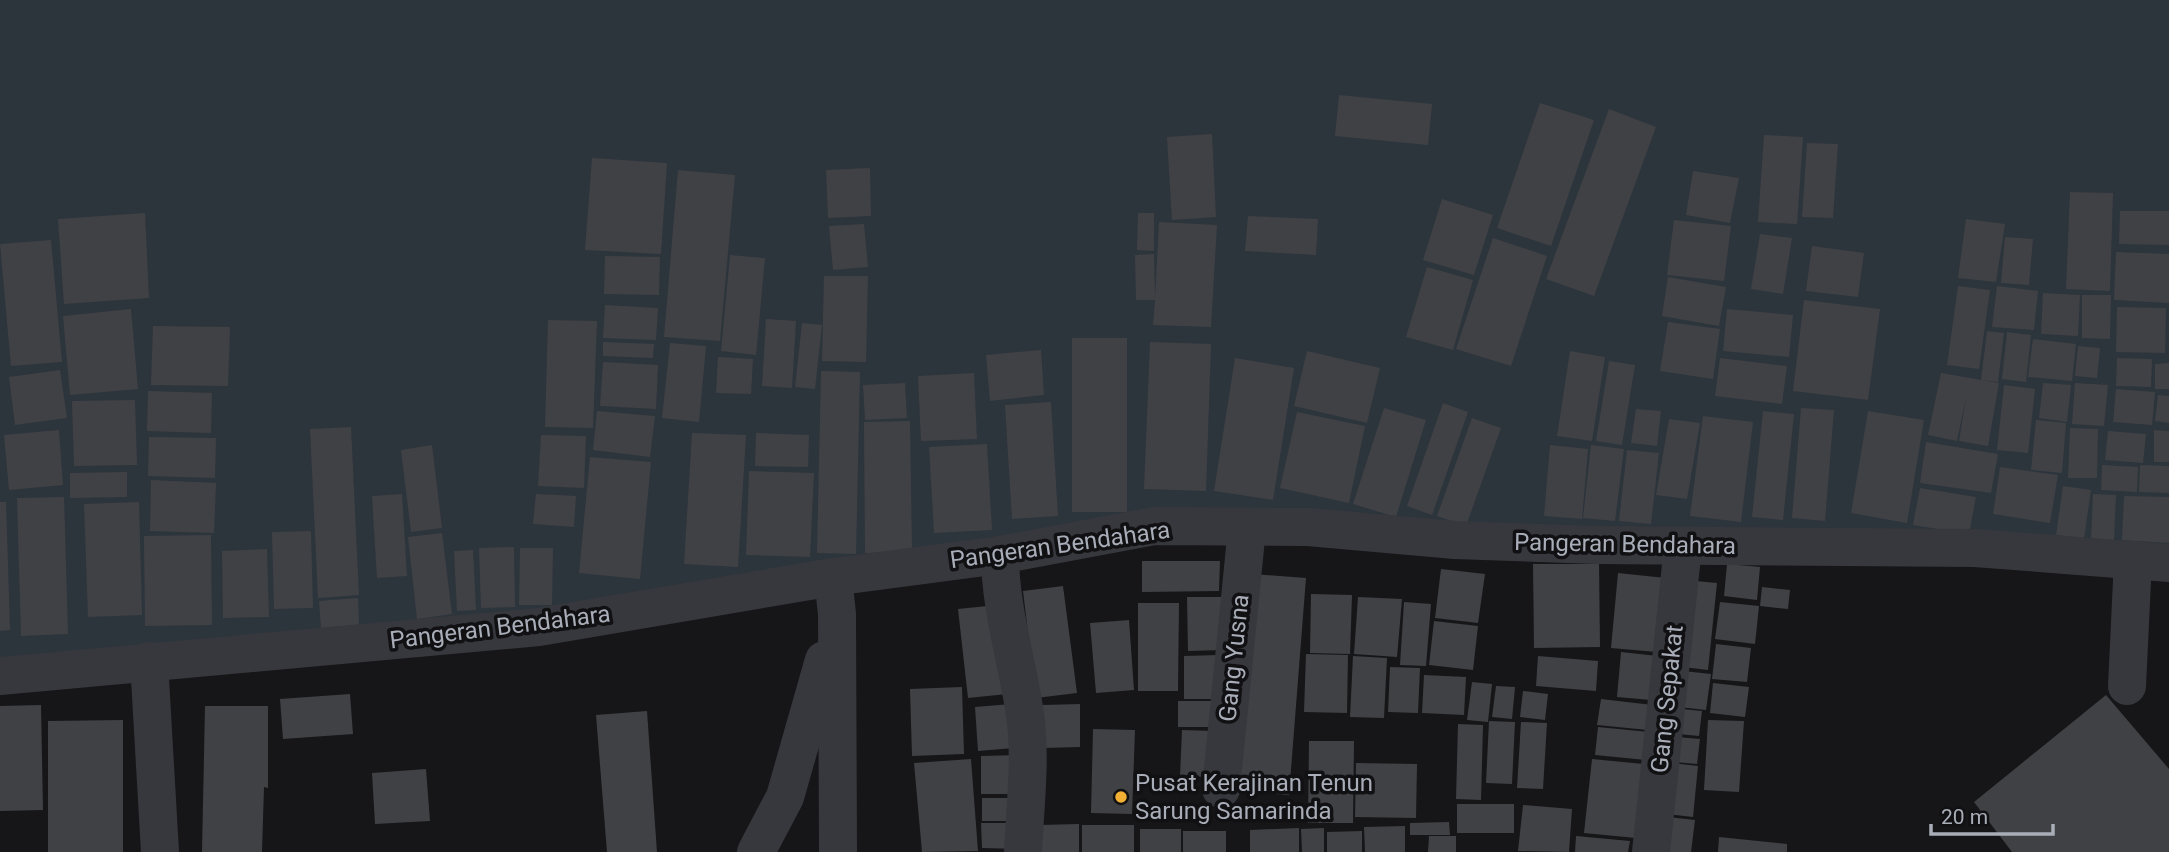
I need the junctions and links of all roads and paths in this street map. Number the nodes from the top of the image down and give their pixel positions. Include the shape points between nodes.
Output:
1 (1247, 528) junction
2 (1683, 546) junction
3 (1000, 555) junction
4 (2151, 562) edge
5 (835, 596) junction
6 (149, 661) junction
7 (0, 676) edge
8 (2127, 686) dead end
9 (1221, 789) dead end
10 (160, 852) edge
11 (756, 852) edge
12 (838, 852) edge
13 (1023, 852) edge
14 (1651, 852) edge

1 - 2 street, Pangeran Bendahara via 1308,527 1455,540
1 - 3 street, Pangeran Bendahara via 1154,526
1 - 9 street, Gang Yusna
2 - 4 street, Pangeran Bendahara via 1975,548
2 - 14 street, Gang Sepakat
3 - 5 street, Pangeran Bendahara
3 - 13 street via 1000,579 1025,709
4 - 8 street
5 - 6 street, Pangeran Bendahara
5 - 11 street via 785,797
5 - 12 street
6 - 7 street, Pangeran Bendahara
6 - 10 street

